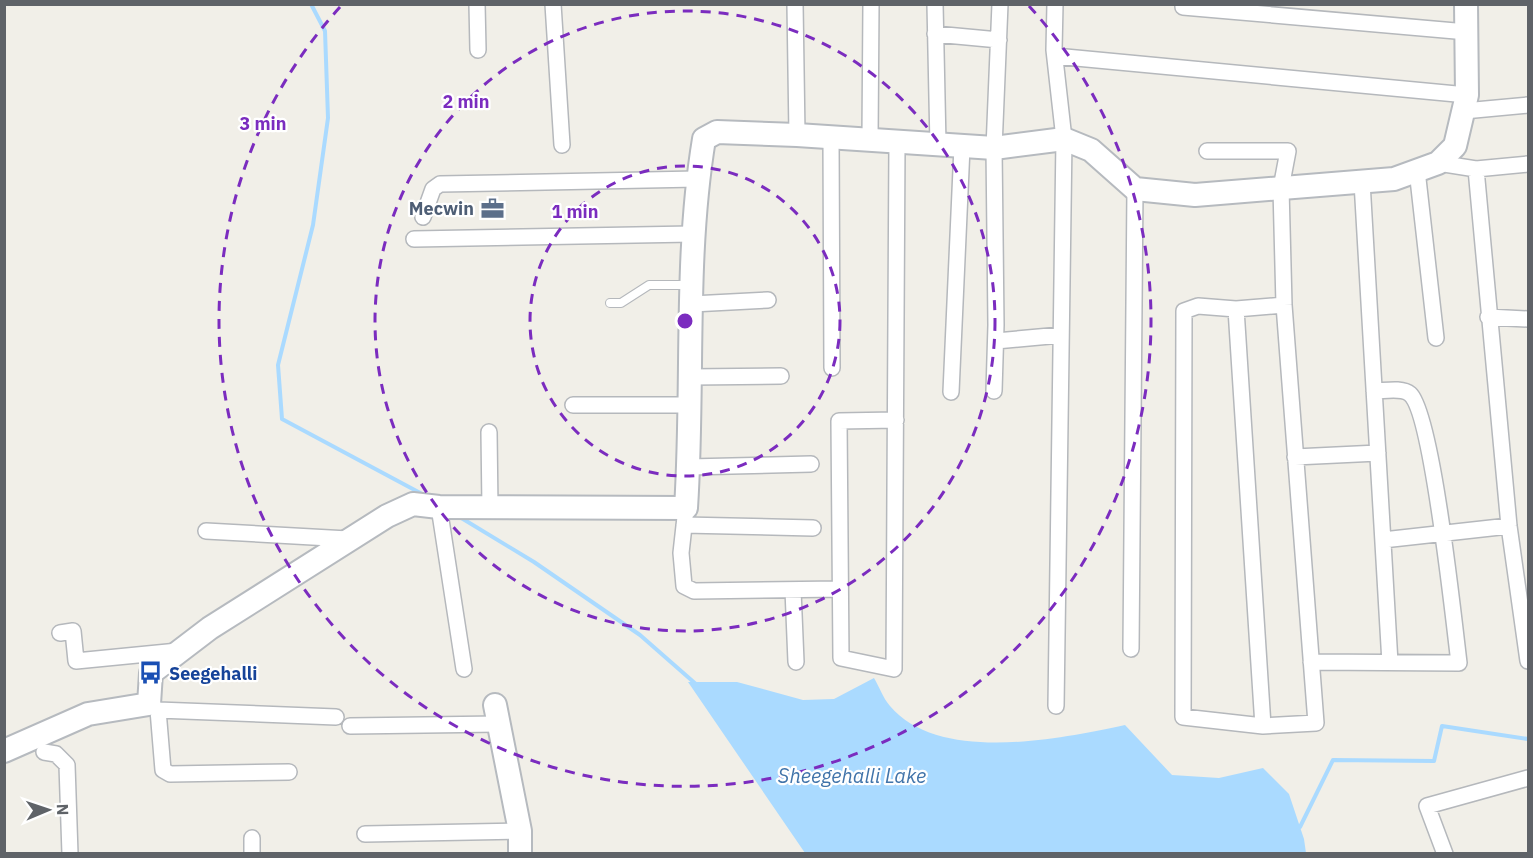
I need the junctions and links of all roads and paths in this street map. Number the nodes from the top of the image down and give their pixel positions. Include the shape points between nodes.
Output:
1 (477, 4) edge
2 (553, 4) edge
3 (795, 4) edge
4 (871, 4) edge
5 (934, 4) edge
6 (1000, 4) edge
7 (1055, 4) edge
8 (1466, 4) edge
9 (1183, 7) dead end
10 (1467, 32) junction
11 (935, 34) junction
12 (999, 40) junction
13 (478, 50) dead end
14 (1054, 56) junction
15 (1465, 103) junction
16 (1528, 105) edge
17 (797, 135) junction
18 (831, 137) junction
19 (870, 138) junction
20 (1064, 139) junction
21 (897, 143) junction
22 (562, 145) dead end
23 (938, 145) junction
24 (962, 147) junction
25 (994, 148) junction
26 (1206, 151) dead end
27 (1528, 164) edge
28 (1428, 167) junction
29 (1476, 169) junction
30 (697, 179) junction
31 (1362, 182) junction
32 (1281, 188) junction
33 (1135, 189) junction
34 (423, 217) dead end
35 (692, 234) junction
36 (414, 239) dead end
37 (692, 294) junction
38 (768, 300) dead end
39 (610, 303) dead end
40 (1284, 305) junction
41 (1236, 309) junction
42 (1488, 317) junction
43 (1528, 319) edge
44 (1061, 335) junction
45 (1436, 338) dead end
46 (996, 341) junction
47 (832, 368) dead end
48 (781, 376) dead end
49 (691, 378) junction
50 (994, 391) dead end
51 (1374, 391) junction
52 (951, 392) dead end
53 (573, 405) dead end
54 (691, 405) junction
55 (896, 420) junction
56 (489, 432) dead end
57 (1378, 453) junction
58 (1295, 457) junction
59 (811, 464) dead end
60 (689, 467) junction
61 (439, 507) junction
62 (490, 508) junction
63 (685, 517) junction
64 (1509, 526) junction
65 (813, 528) dead end
66 (206, 531) dead end
67 (1443, 534) junction
68 (348, 539) junction
69 (1383, 540) junction
70 (840, 589) junction
71 (793, 590) junction
72 (60, 633) dead end
73 (1131, 649) dead end
74 (178, 651) junction
75 (796, 662) dead end
76 (1311, 662) junction
77 (1528, 662) edge
78 (1390, 663) junction
79 (464, 669) dead end
80 (1056, 706) dead end
81 (153, 707) junction
82 (497, 714) joint
83 (336, 717) dead end
84 (350, 726) dead end
85 (1263, 726) junction
86 (4, 751) edge
87 (44, 753) dead end
88 (289, 772) dead end
89 (1528, 778) edge
90 (519, 831) junction
91 (365, 834) dead end
92 (70, 854) edge
93 (520, 854) edge
94 (1445, 854) edge

1 - 13 street
2 - 22 street
3 - 17 street
4 - 19 street
5 - 11 street
6 - 12 street
7 - 14 street
8 - 10 street
9 - 10 street
10 - 15 street
11 - 12 street
11 - 23 street
12 - 25 street
14 - 15 street
14 - 20 street
15 - 16 street
15 - 28 street via 1455,147
17 - 18 street
17 - 30 street via 717,132 704,139
18 - 19 street
18 - 47 street
19 - 21 street
20 - 25 street
20 - 33 street via 1091,150
20 - 44 street
21 - 23 street
21 - 55 street
23 - 24 street
24 - 25 street
24 - 52 street
25 - 46 street
26 - 32 street via 1288,151
27 - 29 street
28 - 29 street
28 - 31 street via 1394,179
28 - 45 street
29 - 42 street
30 - 34 street via 440,184 433,189
30 - 35 street
31 - 32 street
31 - 51 street
32 - 33 street via 1195,195
32 - 40 street
33 - 73 street
35 - 36 street
35 - 37 street
37 - 38 street
37 - 39 lane via 649,285 621,303
37 - 49 street
40 - 41 street
40 - 58 street
41 - 85 street
41 - 85 street via 1198,306 1184,311 1183,717
42 - 43 street
42 - 64 street
44 - 46 street
44 - 80 street
46 - 50 street
48 - 49 street
49 - 54 street
51 - 57 street
51 - 67 street via 1403,390 1411,394 1423,421
53 - 54 street
54 - 60 street
55 - 70 street via 839,421
55 - 70 street via 894,669 841,658
56 - 62 street
57 - 58 street
57 - 69 street
58 - 76 street
59 - 60 street
60 - 63 street
61 - 62 street
61 - 68 street via 413,504
61 - 79 street
62 - 63 street
63 - 65 street
63 - 71 street via 681,553 684,586 694,591
64 - 67 street
64 - 77 street
66 - 68 street
67 - 69 street
67 - 78 street via 1459,663
68 - 74 street
69 - 78 street
70 - 71 street
71 - 75 street
72 - 74 street via 73,631 76,661
74 - 81 street via 151,673
76 - 78 street
76 - 85 street via 1316,723
81 - 83 street
81 - 86 street via 88,714
81 - 88 street via 163,770 170,774
82 - 84 street
82 - 90 street
87 - 92 street via 56,754 67,765
89 - 94 street via 1427,806
90 - 91 street
90 - 93 street

